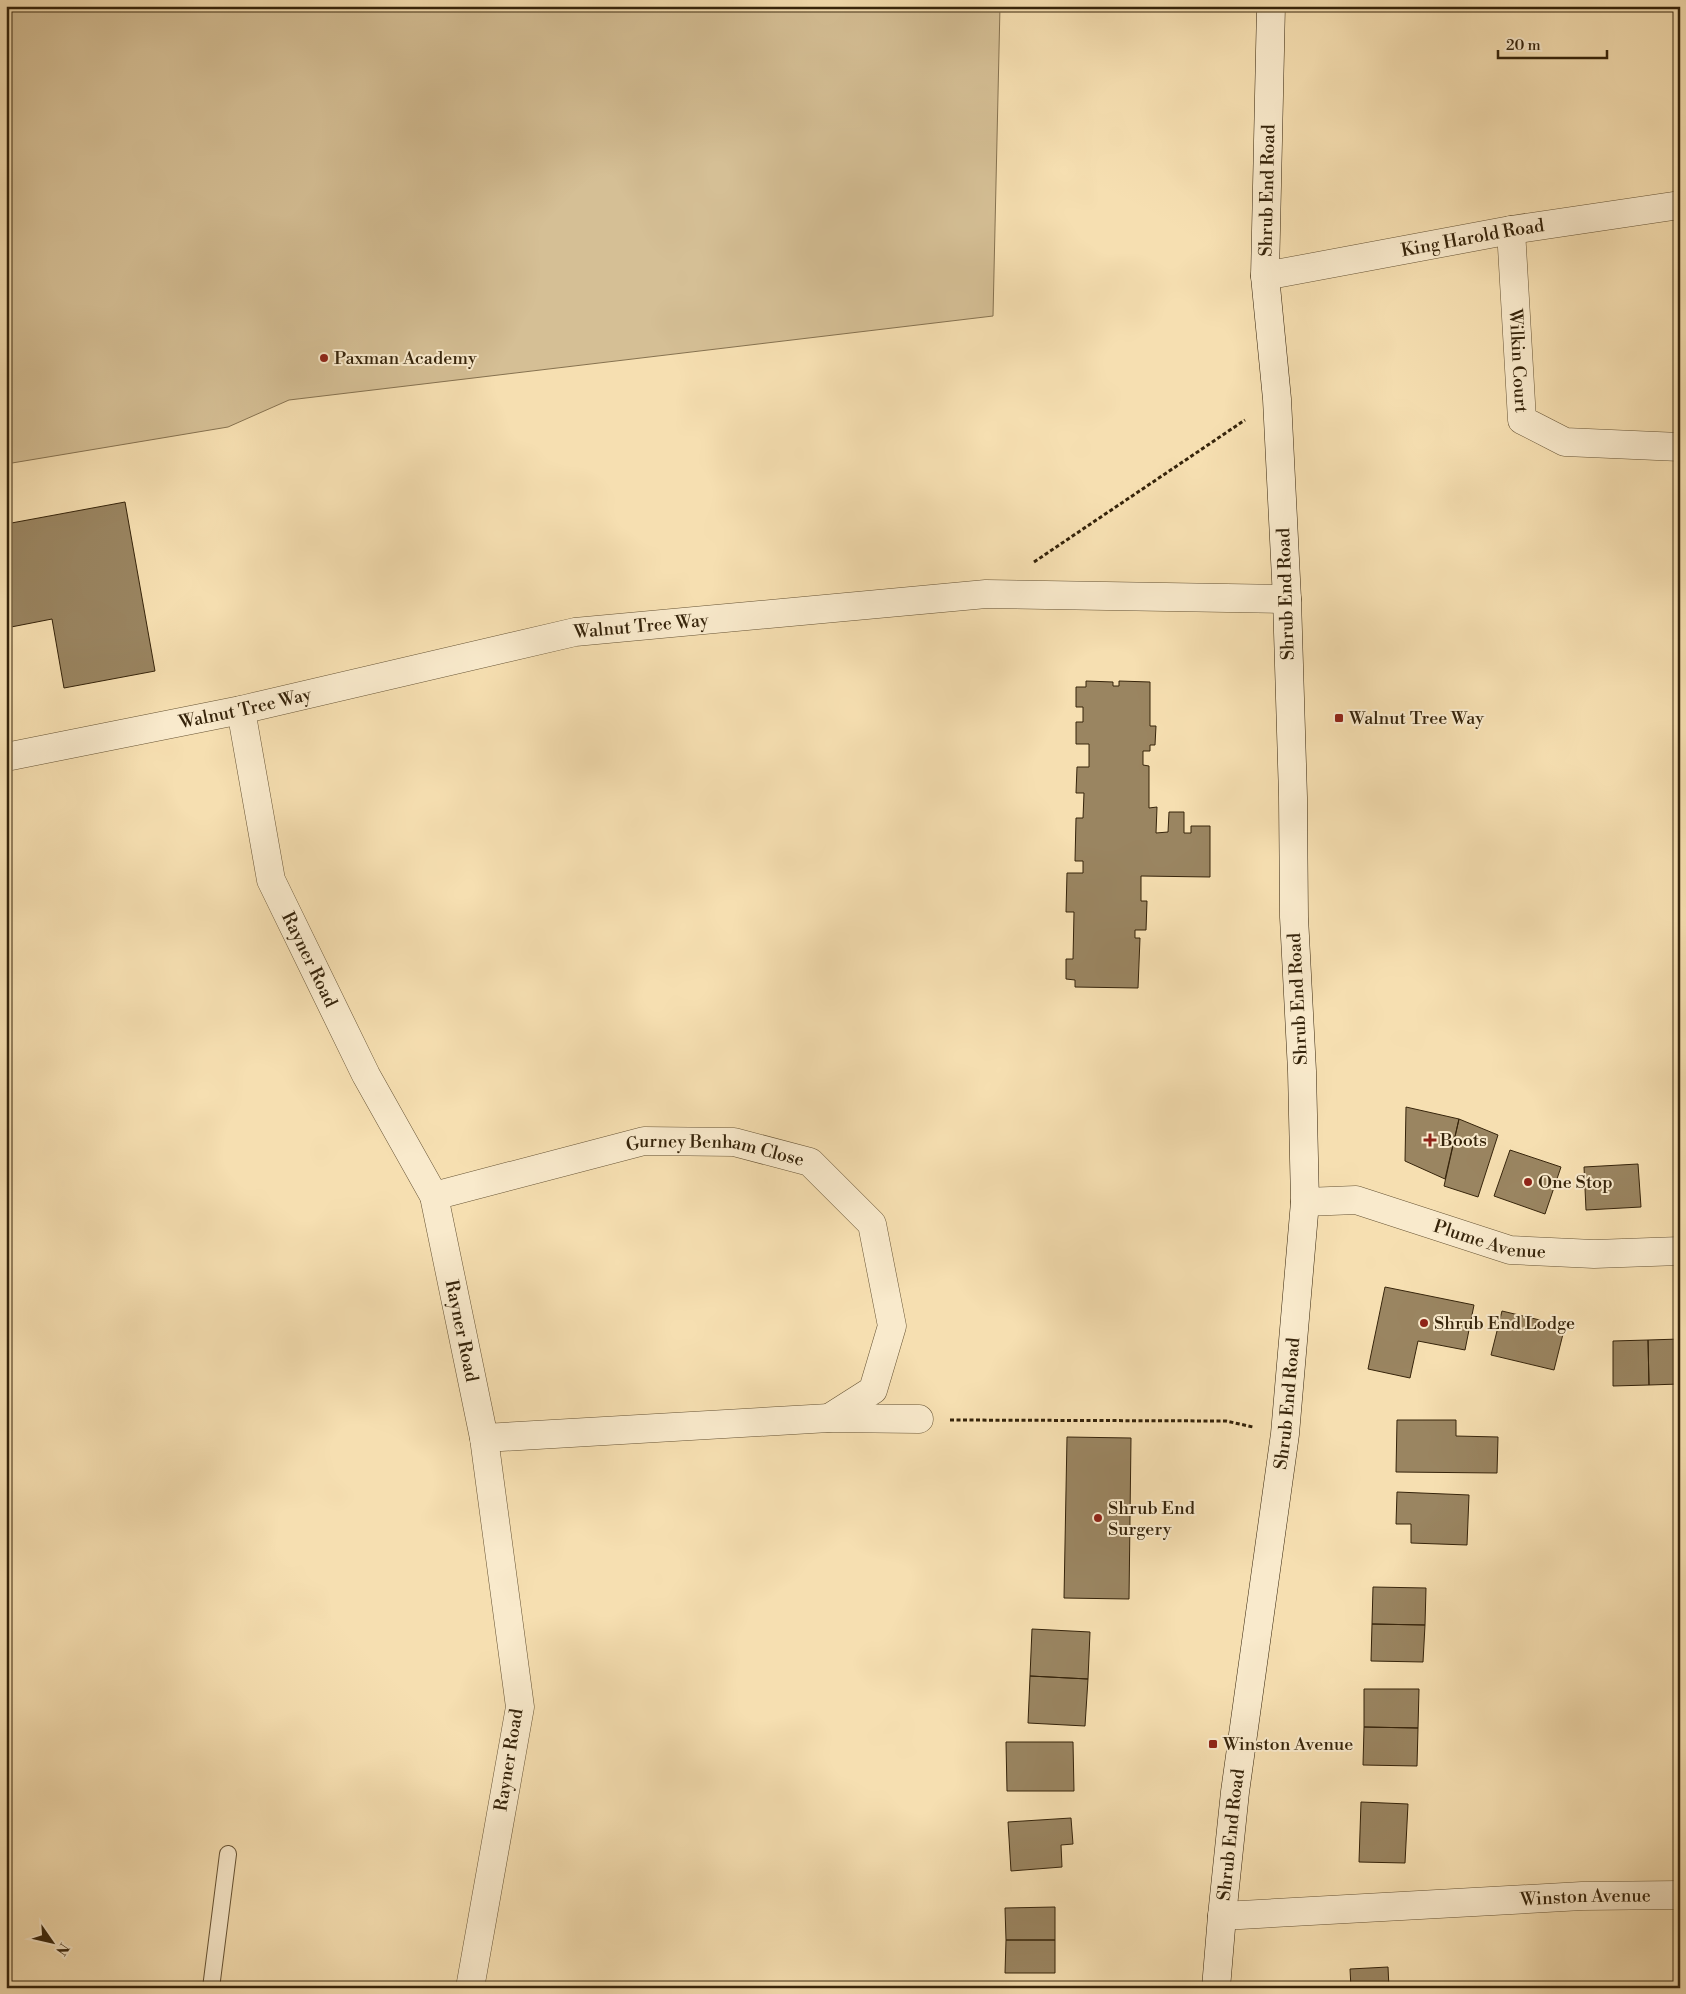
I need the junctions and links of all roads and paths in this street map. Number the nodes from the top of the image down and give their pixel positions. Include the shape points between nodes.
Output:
1 (1272, 6) edge
2 (1680, 205) edge
3 (1511, 230) junction
4 (1265, 276) junction
5 (1277, 399) junction
6 (1680, 448) edge
7 (986, 594) junction
8 (1287, 599) junction
9 (241, 710) junction
10 (6, 757) edge
11 (434, 1196) junction
12 (1305, 1202) junction
13 (1680, 1251) edge
14 (829, 1418) junction
15 (919, 1419) joint
16 (1285, 1434) junction
17 (484, 1438) junction
18 (228, 1854) dead end
19 (1680, 1895) edge
20 (1222, 1916) junction
21 (212, 1988) edge
22 (470, 1988) edge
23 (1216, 1988) edge

1 - 4 street, Shrub End Road
2 - 3 street, King Harold Road
3 - 4 street, King Harold Road
3 - 6 street, Wilkin Court via 1522,420 1565,442
4 - 5 street, Shrub End Road
5 - 7 path
5 - 8 street, Shrub End Road
7 - 8 street, Walnut Tree Way
7 - 9 street, Walnut Tree Way via 575,632
8 - 12 street, Shrub End Road
9 - 10 street, Walnut Tree Way
9 - 11 street, Rayner Road via 271,880 366,1075
11 - 14 street, Gurney Benham Close via 644,1141 734,1142 810,1162 872,1224 892,1326 873,1390
11 - 17 street, Rayner Road
12 - 13 street, Plume Avenue via 1356,1200 1510,1250 1594,1254
12 - 16 street, Shrub End Road
14 - 15 street, Gurney Benham Close
14 - 17 street, Gurney Benham Close
15 - 16 path via 1226,1422
16 - 20 street, Shrub End Road via 1235,1792
17 - 22 street, Rayner Road via 520,1707
18 - 21 lane
19 - 20 street, Winston Avenue via 1582,1896
20 - 23 street, Shrub End Road

